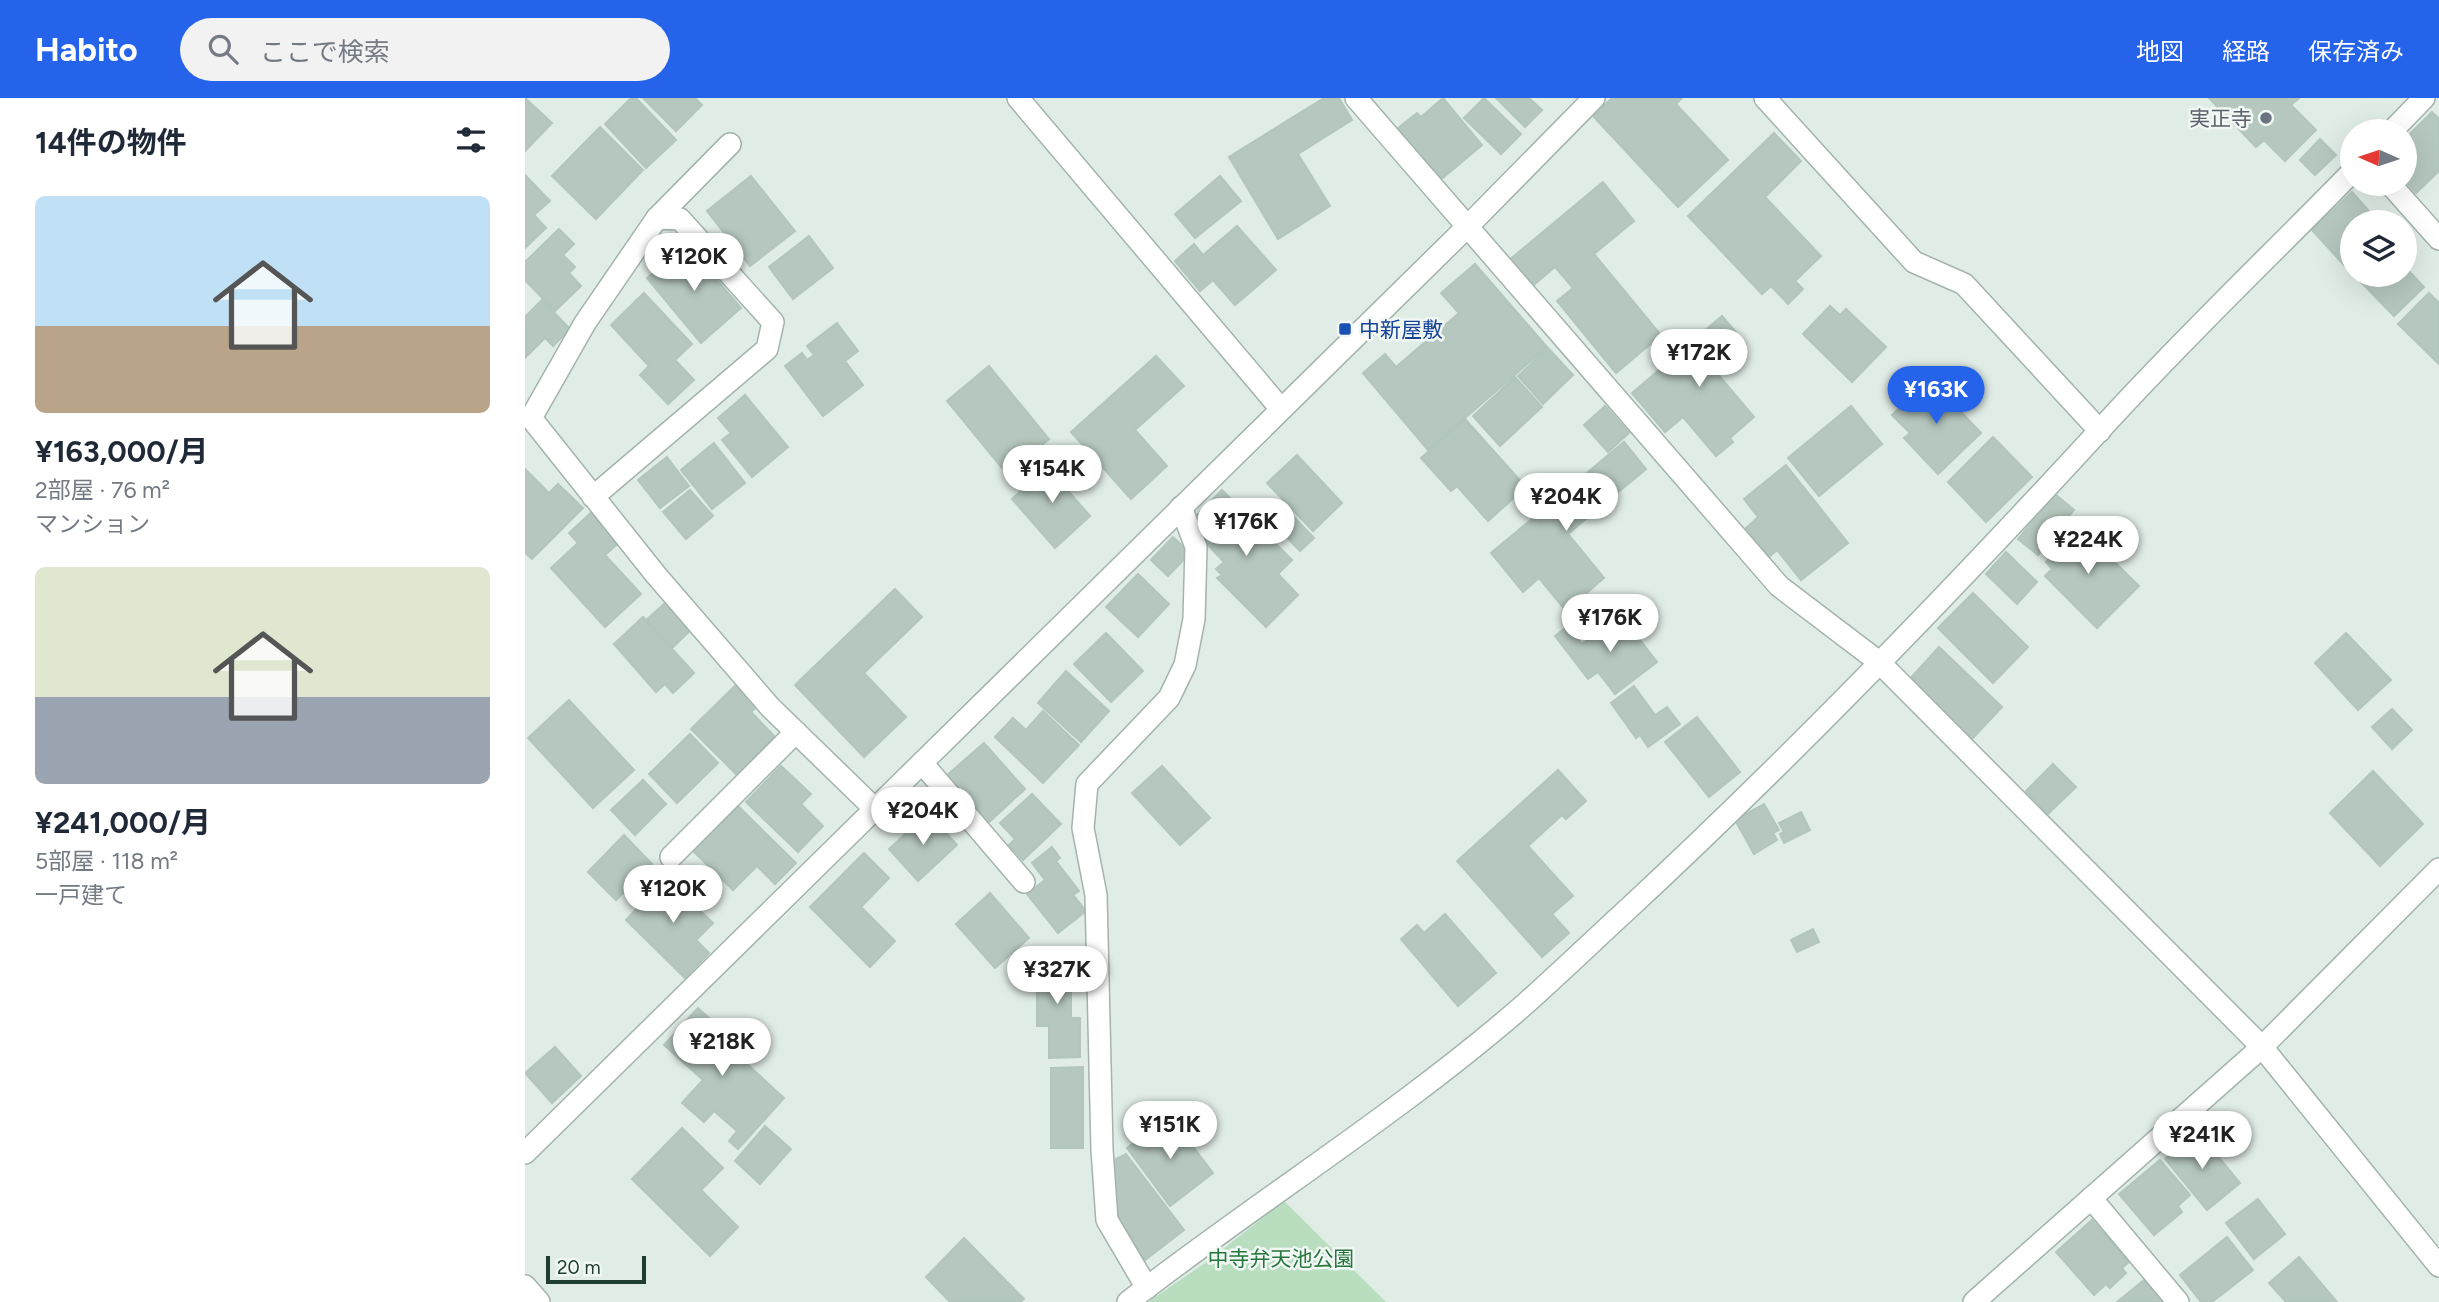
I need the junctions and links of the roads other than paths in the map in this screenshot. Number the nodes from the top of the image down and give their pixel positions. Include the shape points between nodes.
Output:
1 (1018, 98) edge
2 (1356, 98) edge
3 (1594, 98) edge
4 (1765, 98) edge
5 (2424, 98) edge
6 (2404, 119) edge
7 (730, 144) dead end
8 (2340, 184) edge
9 (2401, 196) edge
10 (657, 218) junction
11 (1468, 226) junction
12 (2439, 239) edge
13 (1281, 409) junction
14 (529, 413) edge
15 (2100, 431) junction
16 (593, 497) junction
17 (1181, 508) junction
18 (1879, 662) junction
19 (796, 732) junction
20 (922, 763) junction
21 (875, 808) junction
22 (671, 857) dead end
23 (2439, 869) edge
24 (1024, 882) dead end
25 (2262, 1047) junction
26 (525, 1153) edge
27 (2091, 1198) junction
28 (2439, 1266) edge
29 (525, 1286) edge
30 (1147, 1287) junction
31 (539, 1302) edge
32 (1128, 1302) edge
33 (1974, 1302) edge
34 (2179, 1302) edge

1 - 13 street
2 - 11 street
3 - 11 street
4 - 15 street via 1914,262 1964,284
5 - 6 street
7 - 10 street
8 - 15 street
9 - 12 street
10 - 14 street
10 - 16 street via 680,219 773,322 767,349
11 - 13 street
11 - 18 street via 1779,586
13 - 17 street
14 - 16 street
15 - 18 street
16 - 19 street
17 - 20 street
17 - 30 street via 1196,547 1194,619 1185,665 1169,698 1087,784 1083,828 1096,895 1107,1220
18 - 25 street
18 - 30 street via 1706,836 1523,1006 1419,1089
19 - 21 street
19 - 22 street
20 - 21 street
20 - 24 street
21 - 26 street
23 - 25 street
25 - 27 street
25 - 28 street
27 - 33 street
27 - 34 street
29 - 31 street
30 - 32 street

